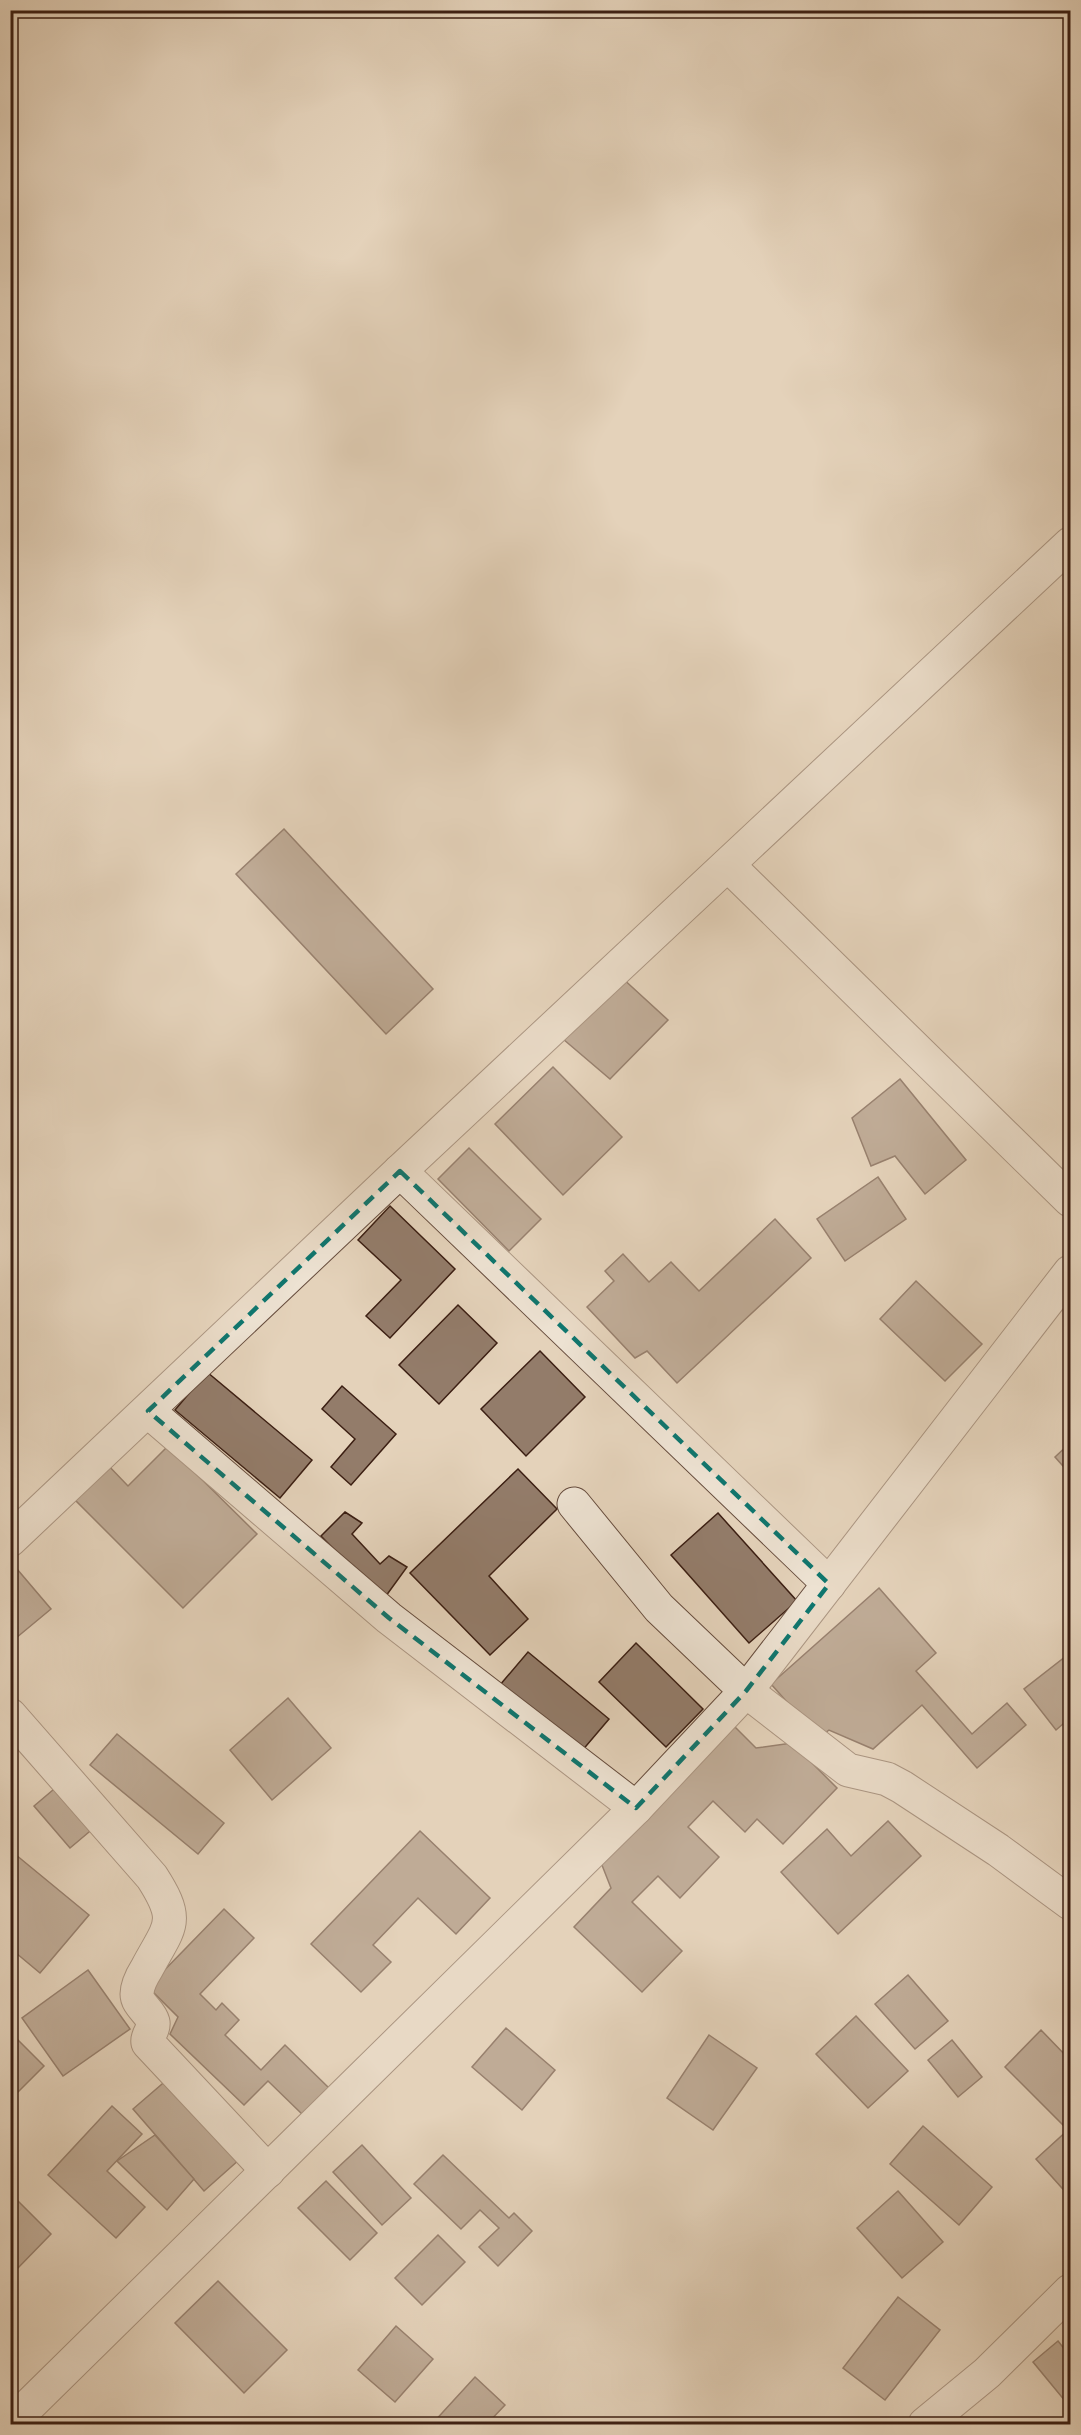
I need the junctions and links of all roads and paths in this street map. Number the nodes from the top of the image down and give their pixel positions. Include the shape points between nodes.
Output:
1 (1071, 544) edge
2 (728, 866) junction
3 (400, 1171) junction
4 (1071, 1200) edge
5 (1071, 1272) edge
6 (148, 1411) junction
7 (574, 1504) dead end
8 (10, 1540) edge
9 (829, 1584) junction
10 (746, 1691) junction
11 (10, 1715) edge
12 (636, 1808) junction
13 (1071, 1903) edge
14 (268, 2171) junction
15 (1071, 2291) edge
16 (10, 2424) edge
17 (925, 2424) edge

1 - 2 street
2 - 3 street
2 - 4 street
3 - 6 street
3 - 9 street
5 - 9 street
6 - 8 street
6 - 12 street via 389,1618
7 - 10 street via 659,1608
9 - 10 street
10 - 12 street
10 - 13 street via 848,1770 887,1779 902,1787
11 - 14 street via 152,1877 169,1903 170,1925 137,1994 153,2021 147,2043
12 - 14 street
14 - 16 street
15 - 17 street via 987,2373

